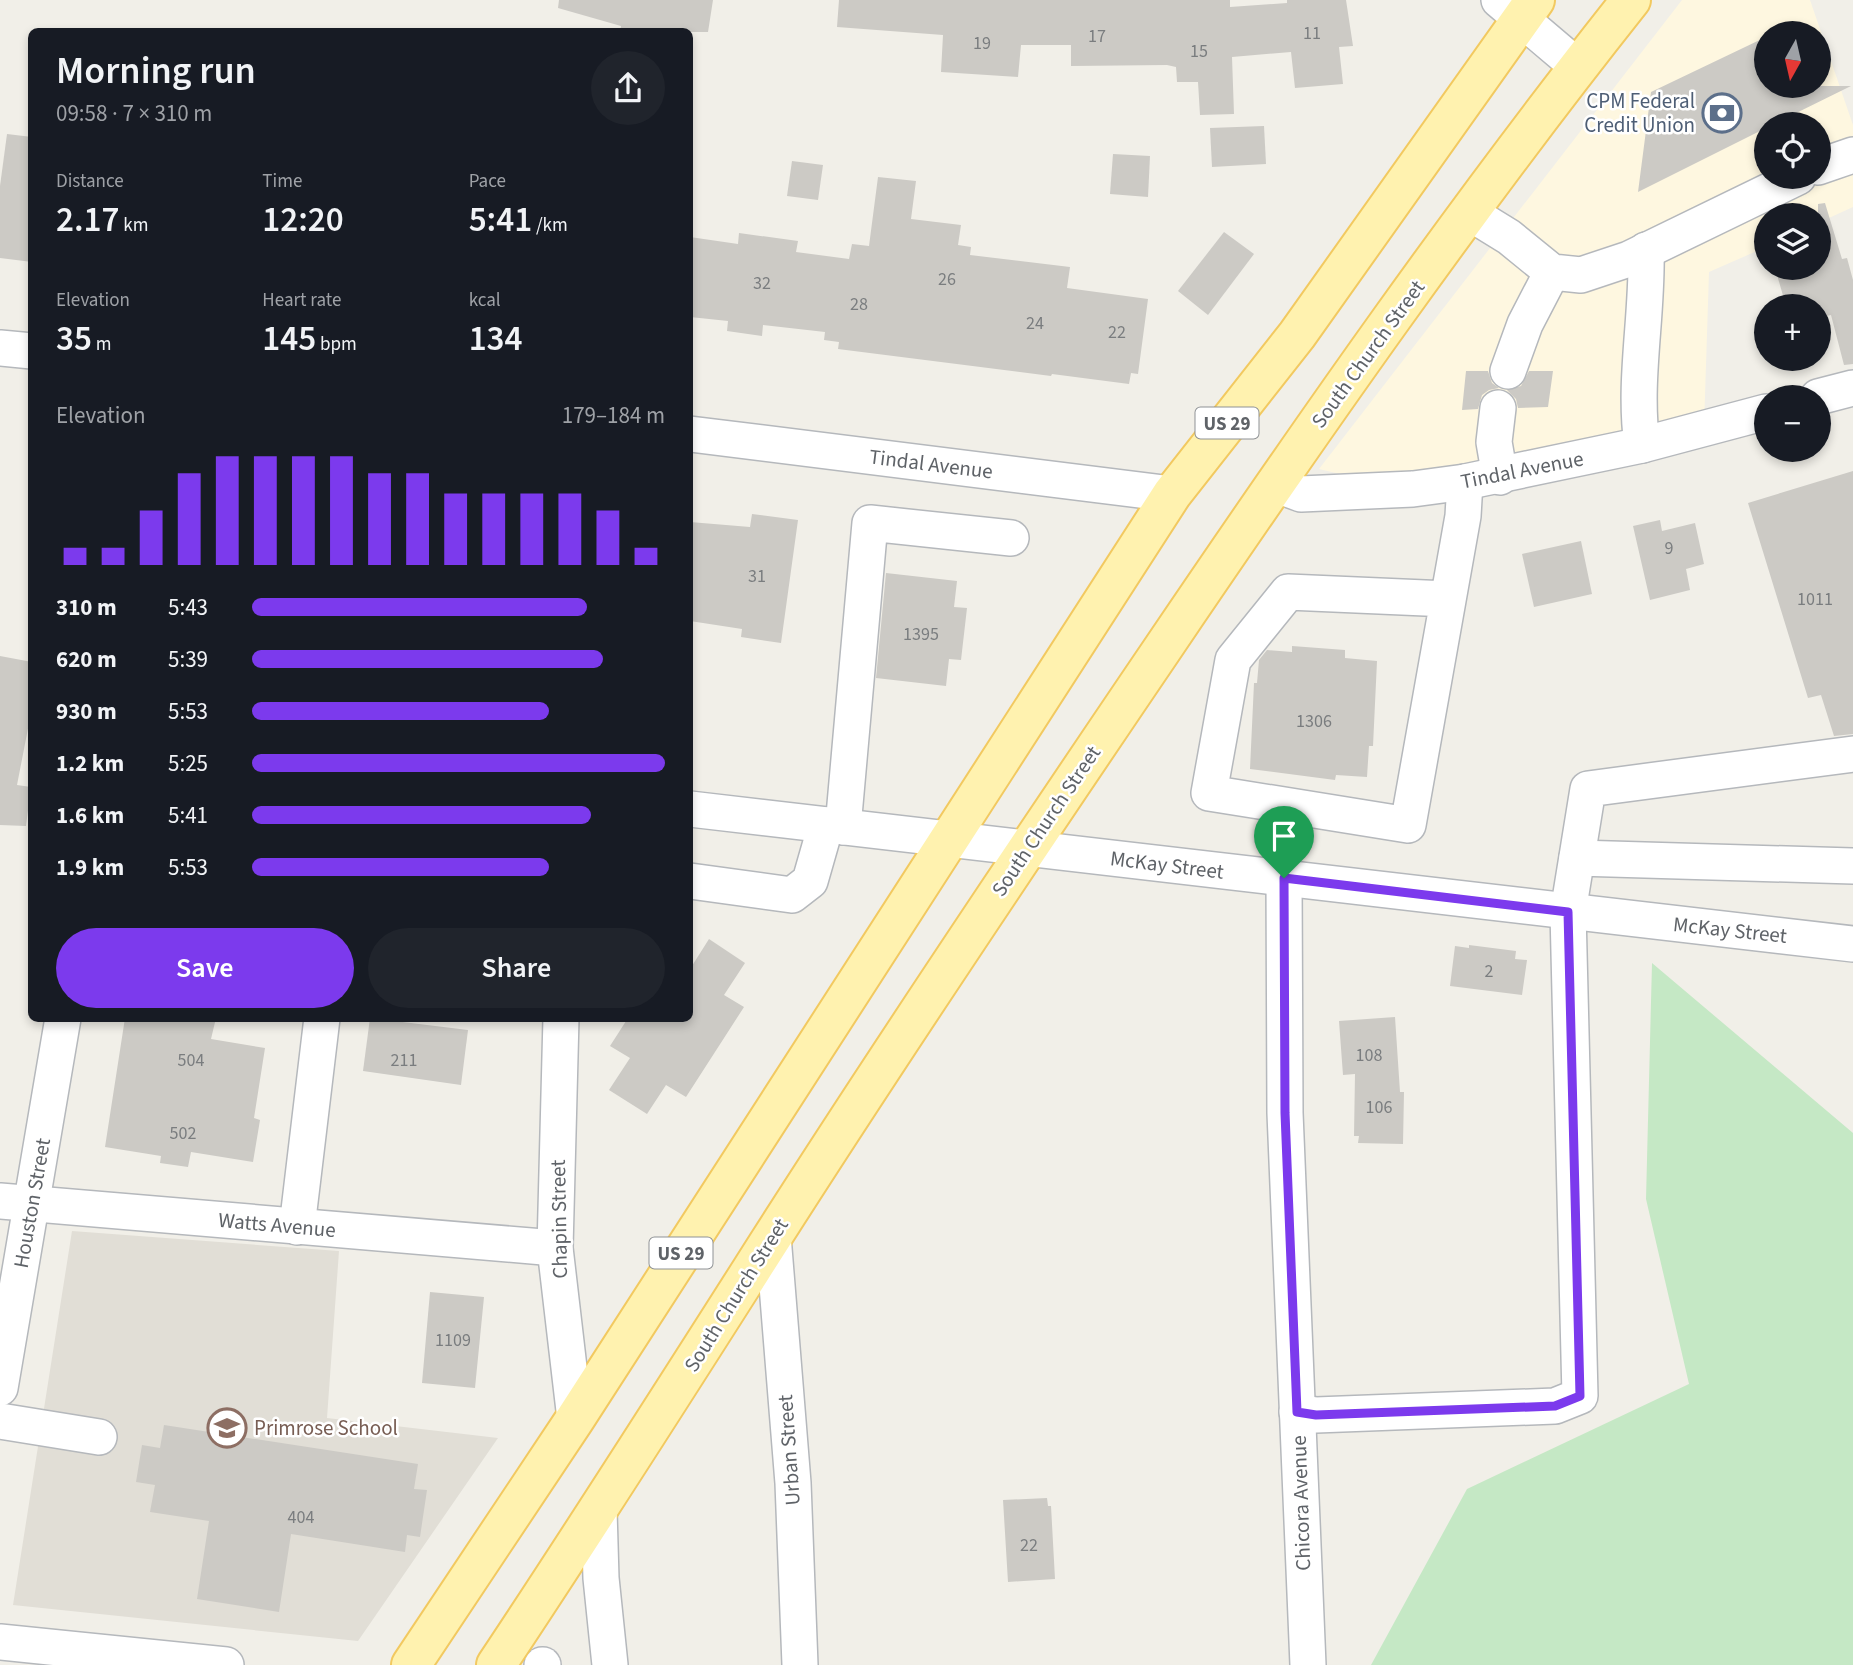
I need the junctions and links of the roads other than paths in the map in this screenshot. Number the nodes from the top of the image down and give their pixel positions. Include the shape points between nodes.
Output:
1 (1631, 0) edge
2 (1518, 6) edge
3 (1578, 66) junction
4 (1853, 155) edge
5 (1831, 163) edge
6 (1773, 189) edge
7 (1470, 213) junction
8 (1646, 250) junction
9 (1552, 272) junction
10 (0, 348) edge
11 (28, 351) edge
12 (1508, 371) dead end
13 (1853, 388) edge
14 (1831, 394) edge
15 (1498, 408) dead end
16 (1754, 415) edge
17 (693, 433) edge
18 (1642, 445) junction
19 (1500, 477) junction
20 (1465, 482) junction
21 (1274, 484) junction
22 (1172, 494) junction
23 (1011, 538) dead end
24 (1448, 598) junction
25 (1853, 754) edge
26 (693, 809) edge
27 (834, 826) junction
28 (947, 839) junction
29 (1027, 848) junction
30 (1577, 858) junction
31 (1853, 866) edge
32 (1284, 878) junction
33 (693, 881) edge
34 (1568, 912) junction
35 (1853, 944) edge
36 (62, 1022) edge
37 (323, 1022) edge
38 (561, 1022) edge
39 (16, 1203) edge
40 (298, 1227) junction
41 (773, 1236) junction
42 (555, 1248) junction
43 (0, 1388) edge
44 (1297, 1412) junction
45 (575, 1419) junction
46 (0, 1421) edge
47 (99, 1437) dead end
48 (600, 1510) junction
49 (0, 1642) edge
50 (226, 1665) edge
51 (411, 1665) edge
52 (496, 1665) edge
53 (610, 1665) edge
54 (800, 1665) edge
55 (1308, 1665) edge

1 - 3 main road, South Church Street
2 - 3 street
2 - 22 main road, US 29 via 1297,335
3 - 7 main road, South Church Street
4 - 5 street
6 - 8 street
7 - 9 street
7 - 21 main road, South Church Street
8 - 9 street via 1581,275
8 - 18 street via 1637,409
9 - 12 street via 1525,324
10 - 11 street
13 - 14 street
15 - 19 street via 1494,442
16 - 18 street, Tindal Avenue
17 - 22 street, Tindal Avenue
18 - 19 street, Tindal Avenue
19 - 20 street, Tindal Avenue
20 - 21 street, Tindal Avenue via 1301,494
20 - 24 street
21 - 29 main road, South Church Street
22 - 28 main road, US 29
23 - 27 street via 870,523
24 - 24 street via 1408,825 1209,793 1233,660 1288,593
25 - 30 street via 1588,789
26 - 27 street, McKay Street
27 - 28 street, McKay Street
27 - 33 street via 810,881 792,895
28 - 29 street, McKay Street
28 - 45 main road, US 29
29 - 32 street, McKay Street
29 - 41 main road, South Church Street
30 - 31 street
30 - 34 street
32 - 34 street, McKay Street
32 - 44 street, Chicora Avenue via 1285,1113
34 - 35 street, McKay Street
34 - 44 street via 1580,1396 1555,1406
36 - 39 street, Houston Street
37 - 40 street
38 - 42 street, Chapin Street
39 - 40 street, Watts Avenue
39 - 43 street, Houston Street
40 - 42 street, Watts Avenue
41 - 48 main road, South Church Street
41 - 54 street, Urban Street via 793,1483
42 - 45 street, Chapin Street
44 - 55 street, Chicora Avenue
45 - 51 main road, US 29
46 - 47 street
48 - 52 main road, South Church Street
48 - 53 street
49 - 50 street

